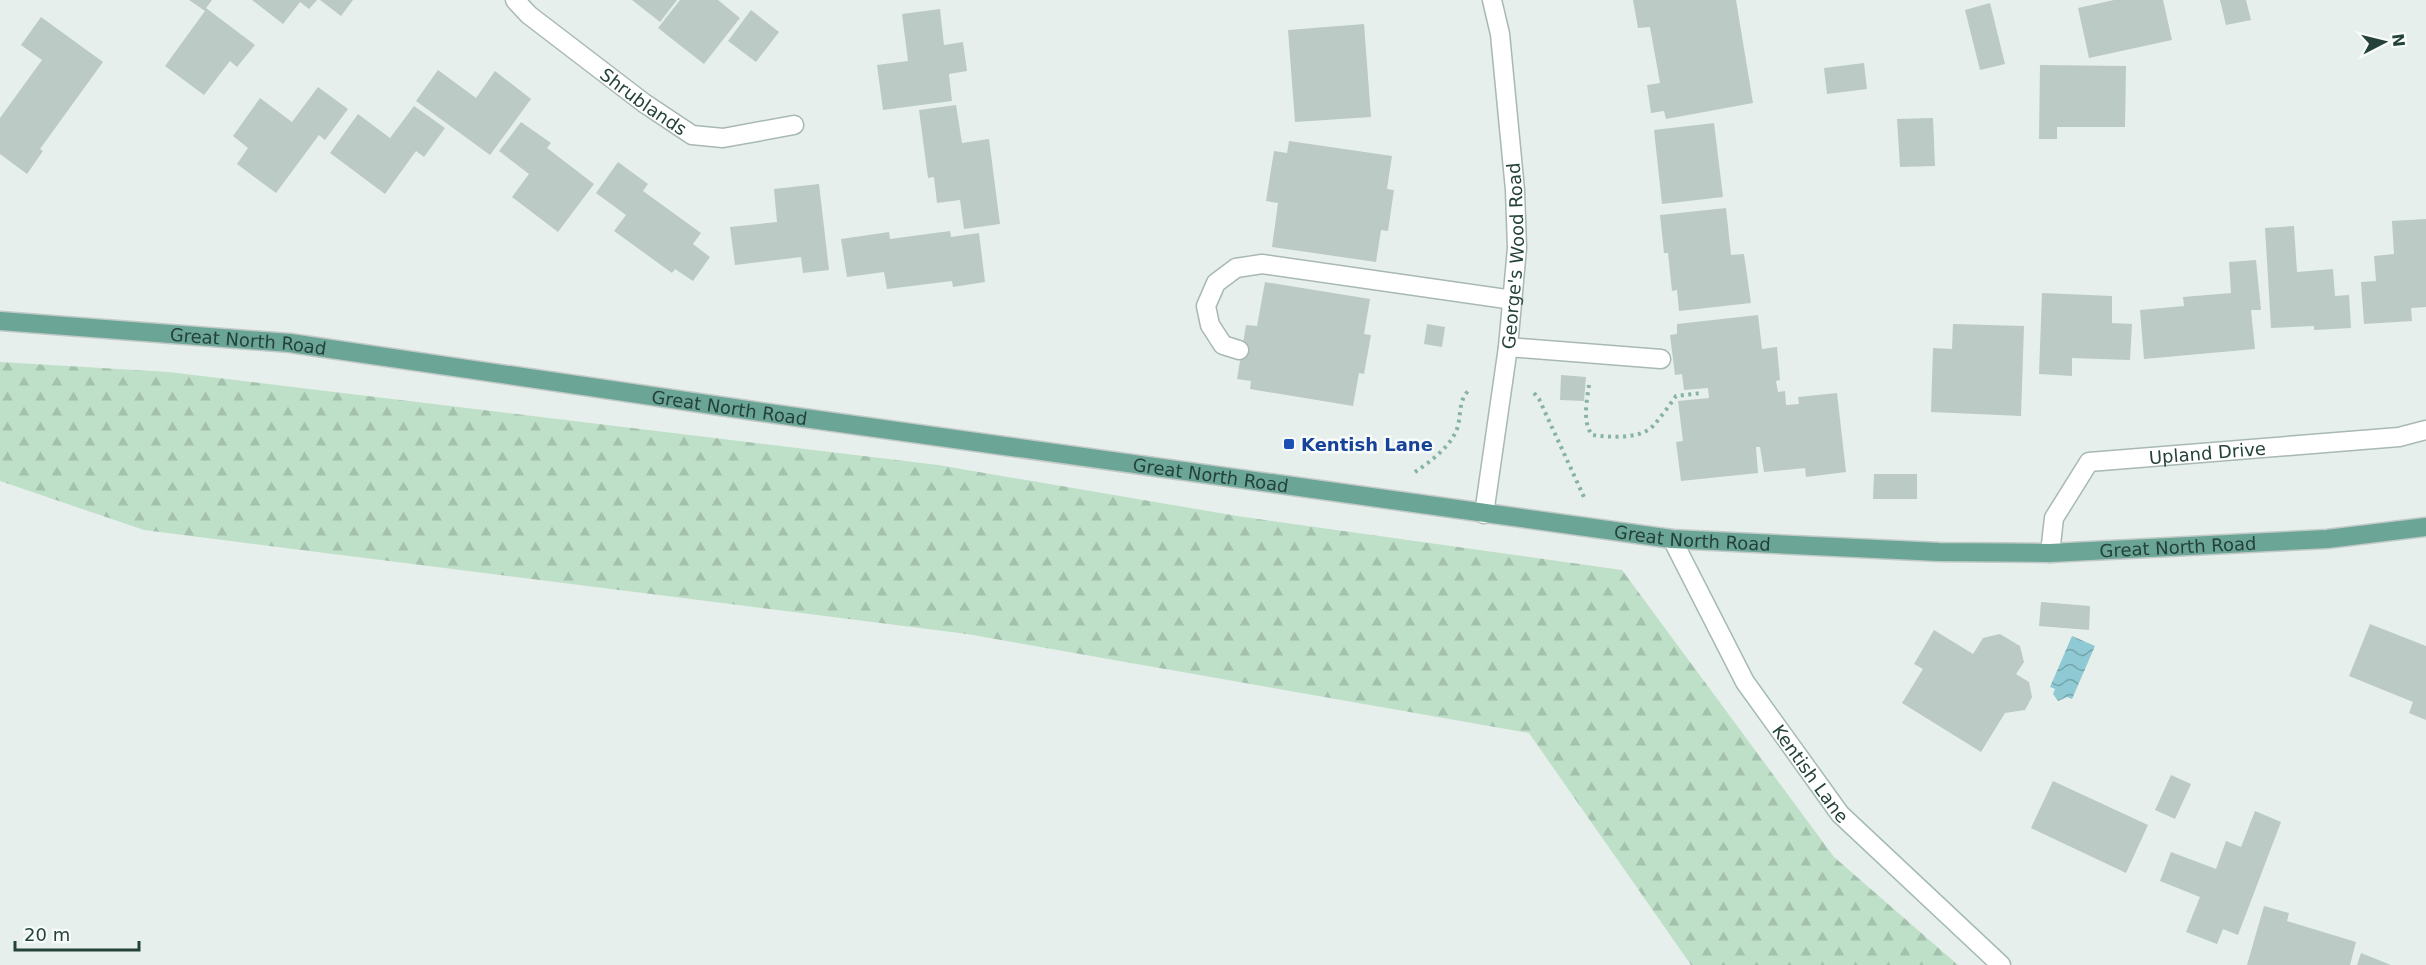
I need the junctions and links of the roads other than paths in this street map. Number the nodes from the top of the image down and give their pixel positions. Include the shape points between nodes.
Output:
1 (515, 0) edge
2 (1492, 0) edge
3 (794, 125) dead end
4 (1513, 300) junction
5 (0, 321) edge
6 (1508, 347) junction
7 (1239, 350) dead end
8 (1661, 359) dead end
9 (2426, 430) edge
10 (1484, 514) junction
11 (2426, 527) edge
12 (1672, 539) junction
13 (2049, 554) junction
14 (2001, 965) edge

1 - 3 street, Shrublands via 644,103 692,135 723,138
2 - 4 street, George's Wood Road via 1500,34 1515,190 1517,248
4 - 6 street, George's Wood Road
4 - 7 street via 1262,264 1236,267 1216,284 1206,306 1210,325 1223,345
5 - 10 main road, Great North Road via 290,343
6 - 8 street
6 - 10 street, George's Wood Road
9 - 13 street, Upland Drive via 2399,436 2089,462 2054,518
10 - 12 main road, Great North Road
11 - 13 main road, Great North Road via 2327,539
12 - 13 main road, Great North Road
12 - 14 street, Kentish Lane via 1745,682 1840,814

